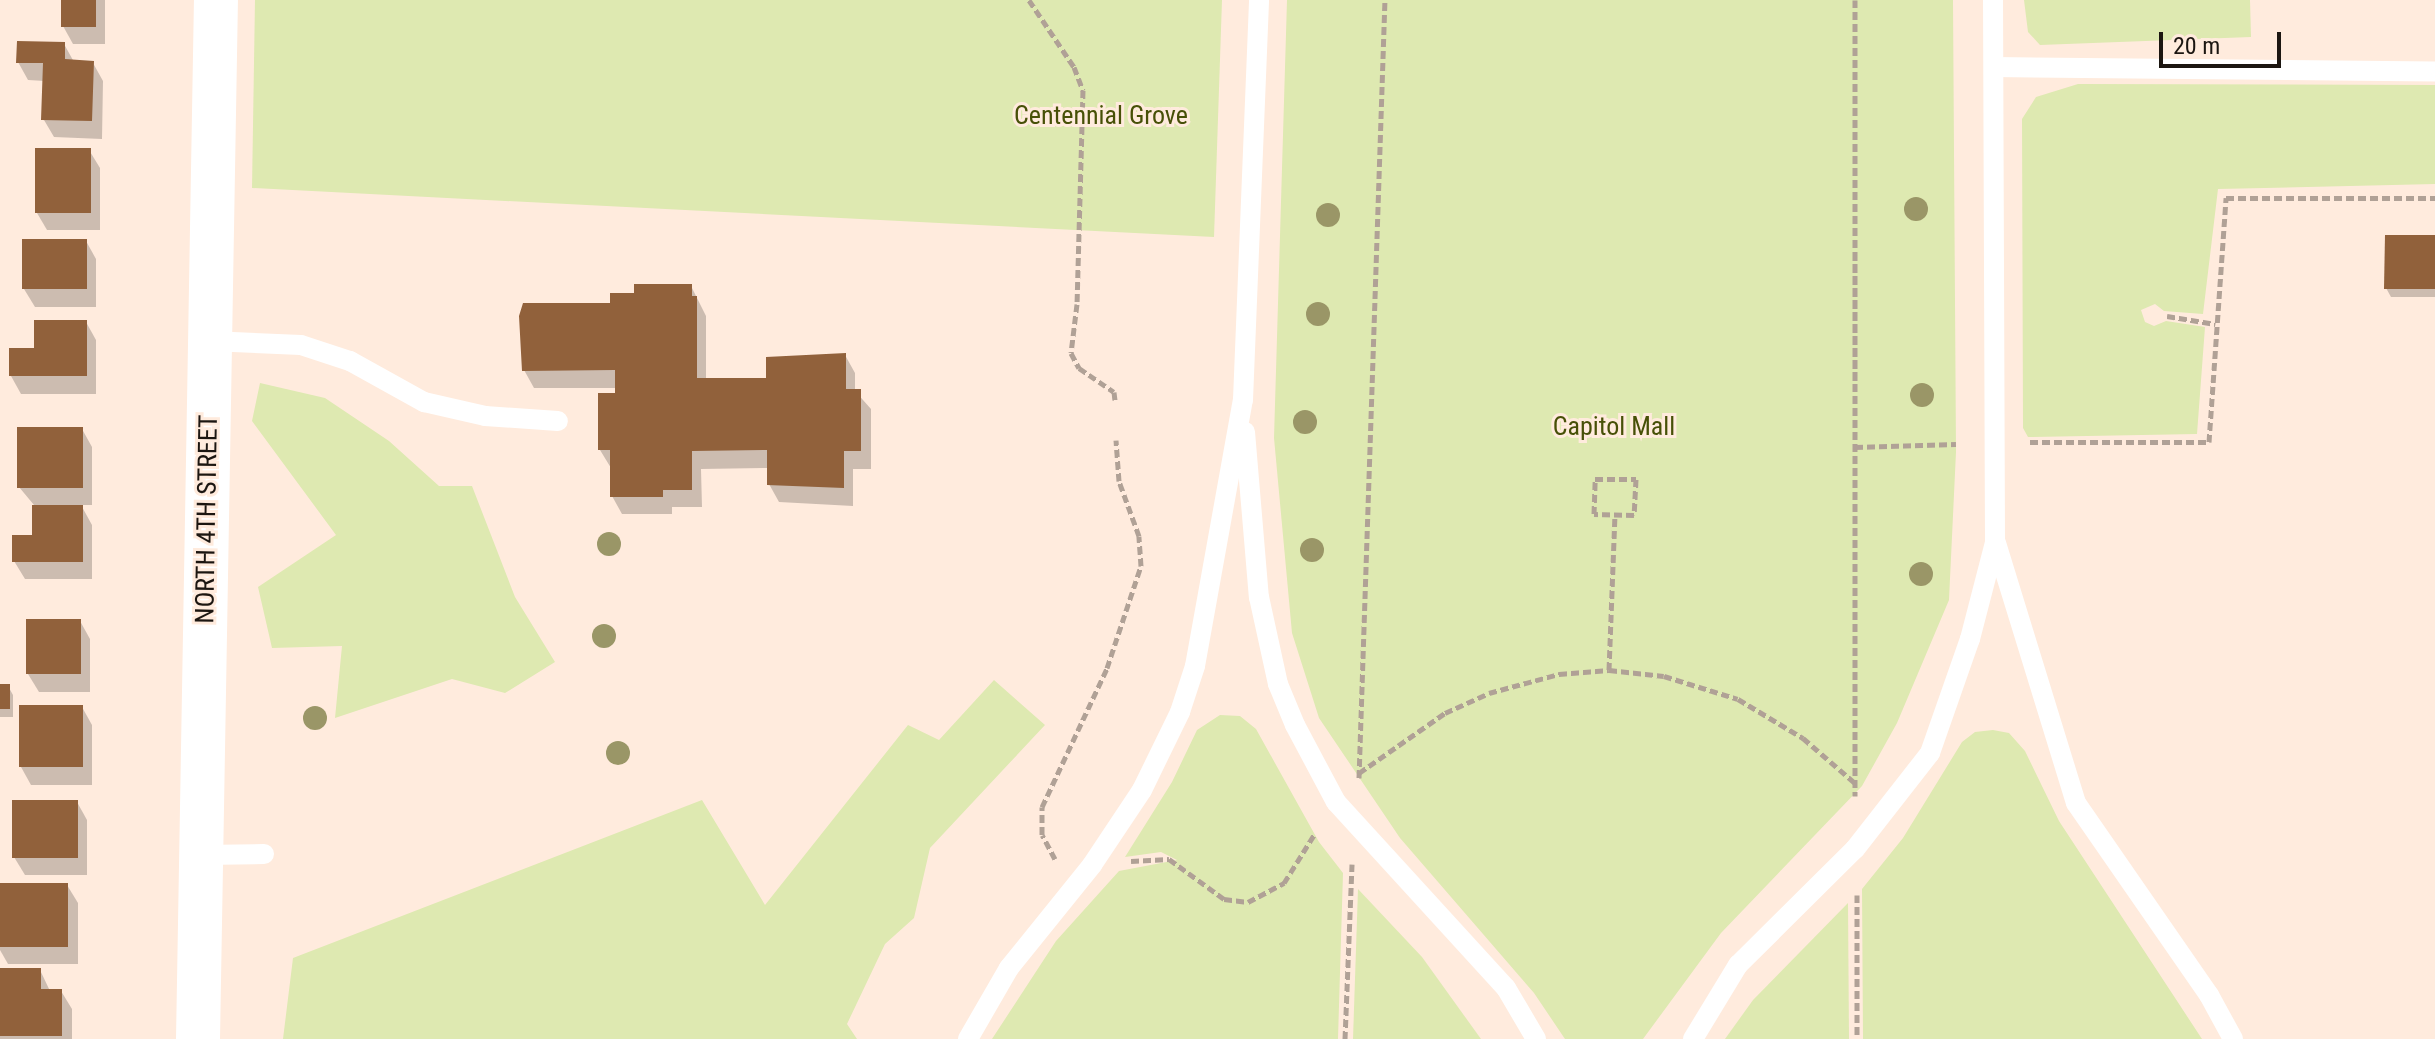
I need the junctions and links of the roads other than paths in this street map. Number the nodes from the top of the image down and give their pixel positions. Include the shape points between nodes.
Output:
1 (216, 0) edge
2 (1259, 0) edge
3 (1993, 0) edge
4 (1994, 67) junction
5 (2435, 72) edge
6 (210, 341) junction
7 (1243, 400) junction
8 (558, 421) dead end
9 (1995, 542) junction
10 (264, 854) dead end
11 (201, 855) junction
12 (1703, 1018) junction
13 (198, 1039) edge
14 (968, 1039) edge
15 (1536, 1039) edge
16 (1675, 1039) edge
17 (1693, 1039) edge
18 (2233, 1039) edge

1 - 6 street, NORTH 4TH STREET
2 - 7 lane
3 - 4 lane
4 - 5 lane
4 - 9 lane
6 - 8 lane via 301,345 350,361 424,402 485,416
6 - 11 street, NORTH 4TH STREET
7 - 14 lane via 1207,618 1180,712 1142,790 1092,865 1009,968
7 - 15 lane via 1259,597 1278,684 1316,765 1354,823 1506,988
9 - 12 lane via 1970,639 1930,753 1855,849 1738,965
9 - 18 lane via 2076,803 2209,995
10 - 11 lane
11 - 13 street, NORTH 4TH STREET
12 - 16 lane
12 - 17 lane

